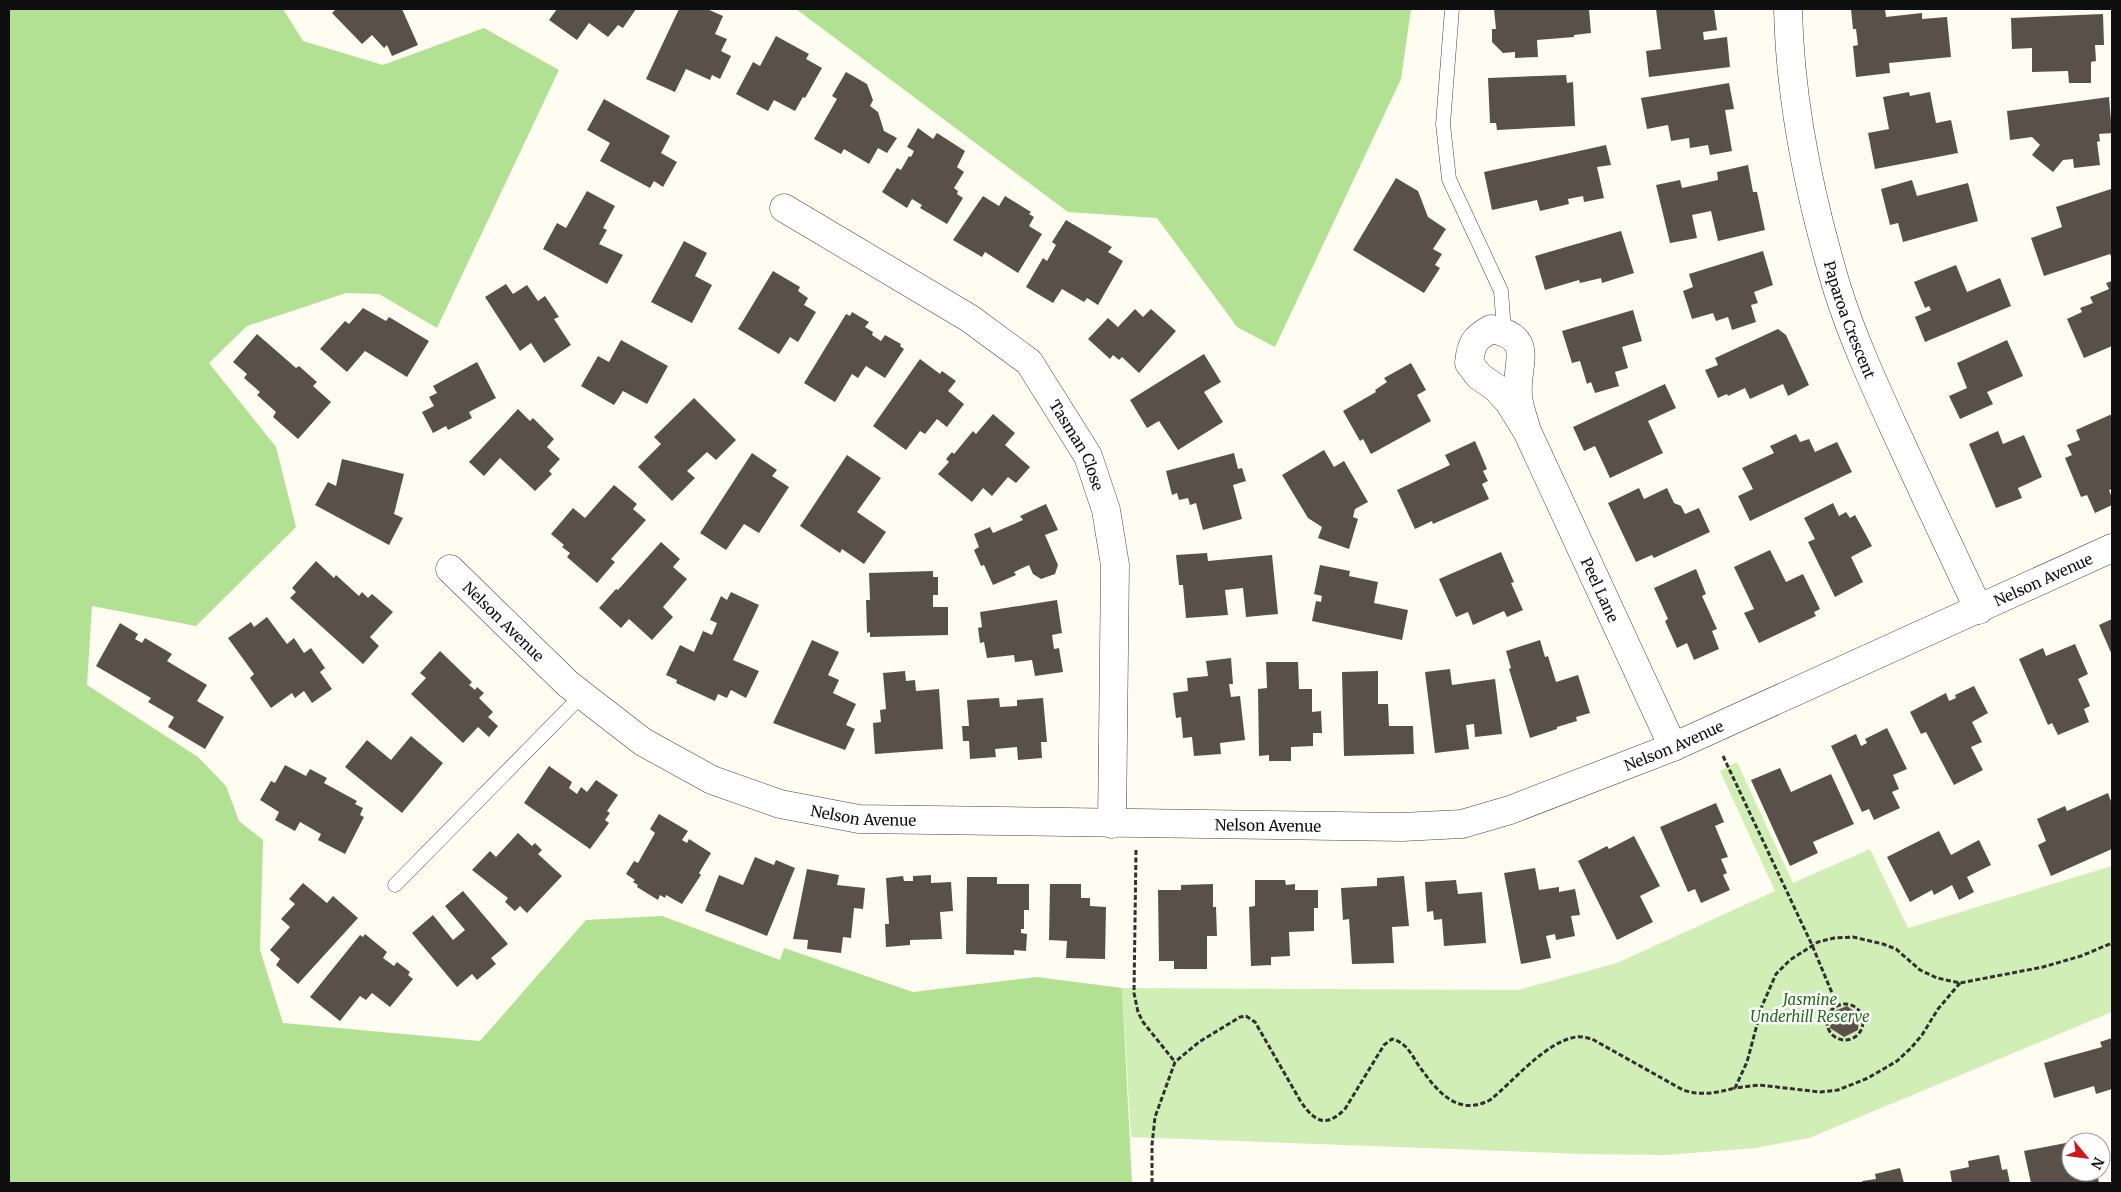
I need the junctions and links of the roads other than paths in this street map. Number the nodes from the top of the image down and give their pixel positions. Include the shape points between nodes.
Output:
1 (1452, 9) edge
2 (1788, 9) edge
3 (784, 208) dead end
4 (1504, 332) junction
5 (1527, 431) junction
6 (2112, 548) edge
7 (450, 569) dead end
8 (1979, 610) junction
9 (582, 695) junction
10 (1673, 747) junction
11 (1124, 824) junction
12 (395, 885) dead end

1 - 4 lane via 1443,124 1449,179 1501,291
2 - 8 street, Paparoa Crescent via 1789,50 1798,120 1811,190 1837,288 1868,371
3 - 11 street, Tasman Close via 969,318 1029,362 1088,456 1106,510 1115,565
4 - 5 street, Peel Lane via 1514,337 1521,349 1518,397
4 - 5 street, Peel Lane via 1491,329 1476,337 1469,362 1478,376 1509,402
5 - 10 street, Peel Lane
6 - 8 street, Nelson Avenue
7 - 9 street, Nelson Avenue
8 - 10 street, Nelson Avenue
9 - 11 street, Nelson Avenue via 644,742 712,780 780,804 859,819
9 - 12 lane
10 - 11 street, Nelson Avenue via 1510,810 1462,824 1402,827

